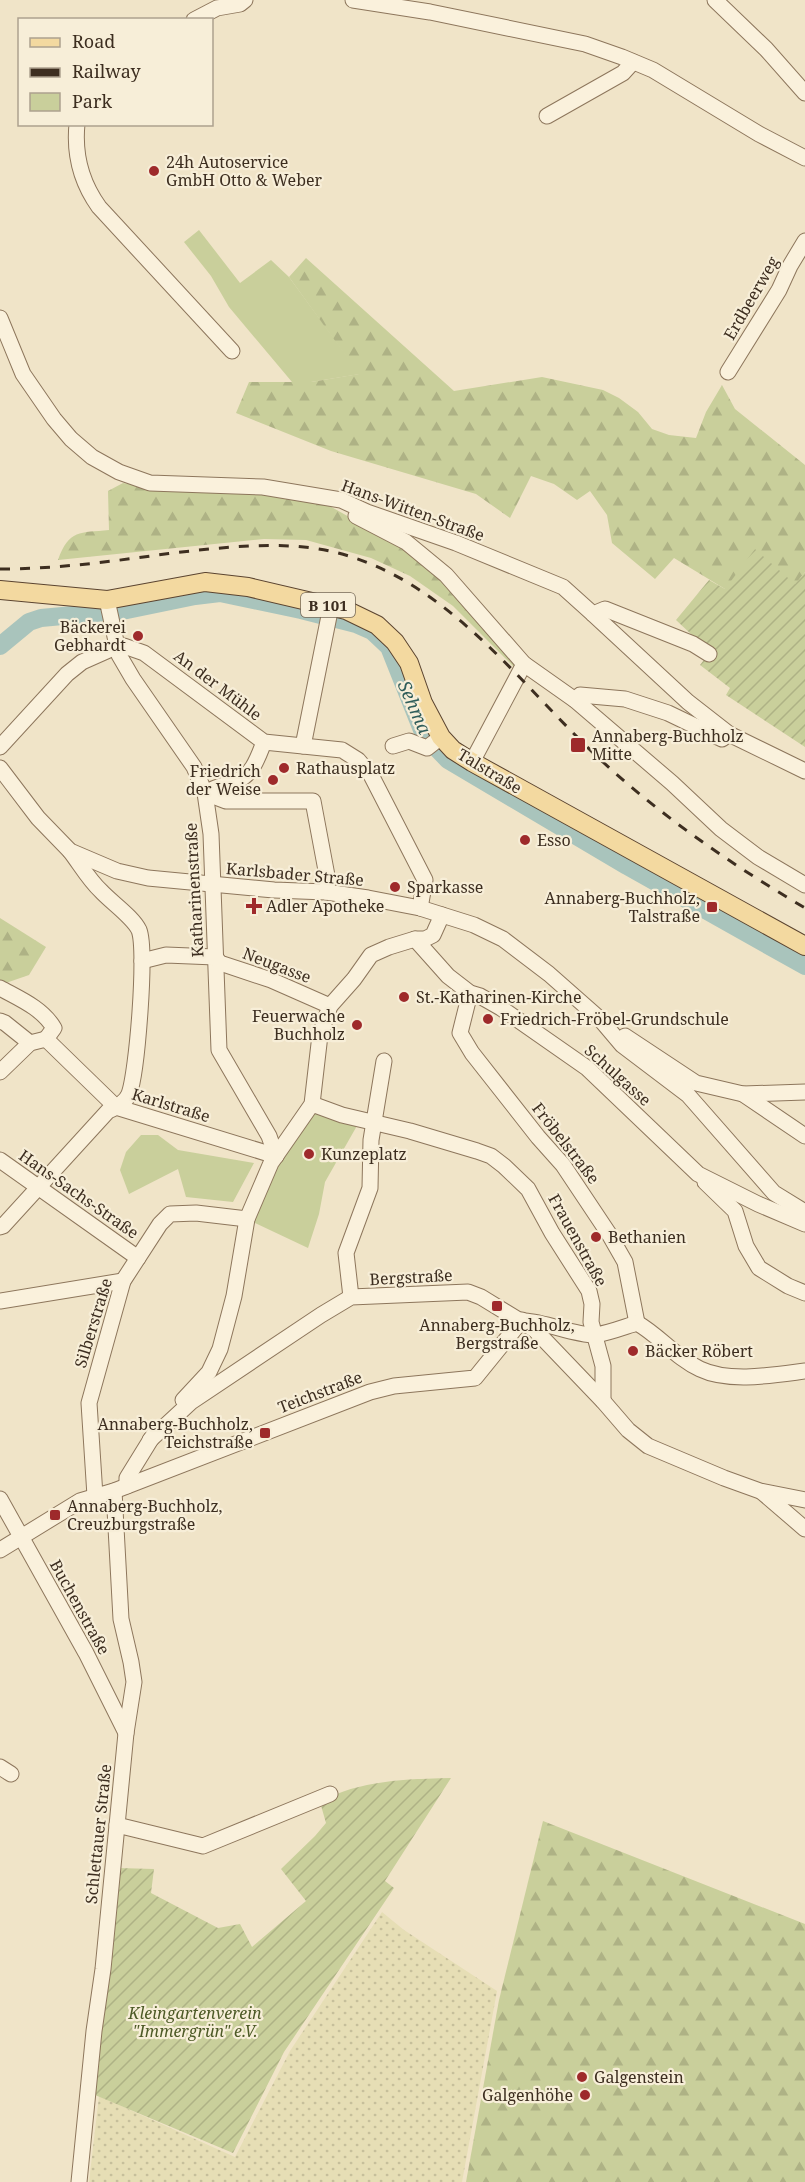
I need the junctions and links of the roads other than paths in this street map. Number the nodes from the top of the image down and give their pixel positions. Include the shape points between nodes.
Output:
1 (245, 0) edge
2 (352, 0) edge
3 (715, 0) edge
4 (198, 18) edge
5 (633, 62) junction
6 (805, 93) edge
7 (548, 116) dead end
8 (77, 126) edge
9 (805, 159) edge
10 (805, 241) edge
11 (0, 318) edge
12 (232, 351) dead end
13 (728, 372) dead end
14 (325, 498) junction
15 (0, 590) edge
16 (108, 602) junction
17 (593, 614) junction
18 (329, 615) junction
19 (118, 646) junction
20 (709, 654) dead end
21 (524, 664) junction
22 (575, 700) junction
23 (729, 734) junction
24 (435, 741) junction
25 (264, 742) junction
26 (303, 746) junction
27 (393, 746) dead end
28 (0, 747) edge
29 (472, 762) junction
30 (0, 768) edge
31 (805, 771) edge
32 (205, 793) junction
33 (70, 851) junction
34 (212, 885) junction
35 (805, 885) edge
36 (326, 892) junction
37 (420, 908) junction
38 (442, 915) junction
39 (415, 939) junction
40 (805, 946) edge
41 (215, 957) junction
42 (142, 961) junction
43 (0, 988) edge
44 (470, 993) junction
45 (330, 1006) junction
46 (600, 1019) junction
47 (0, 1021) edge
48 (46, 1039) junction
49 (30, 1043) junction
50 (384, 1061) dead end
51 (0, 1072) edge
52 (805, 1092) edge
53 (744, 1094) junction
54 (312, 1104) junction
55 (116, 1107) junction
56 (374, 1122) junction
57 (805, 1136) edge
58 (276, 1156) junction
59 (0, 1160) edge
60 (698, 1174) junction
61 (39, 1189) junction
62 (805, 1212) edge
63 (247, 1219) junction
64 (805, 1224) edge
65 (0, 1227) edge
66 (138, 1258) junction
67 (123, 1281) junction
68 (805, 1293) edge
69 (351, 1298) junction
70 (0, 1301) edge
71 (522, 1320) junction
72 (637, 1323) junction
73 (595, 1335) junction
74 (805, 1371) edge
75 (603, 1401) junction
76 (150, 1440) junction
77 (121, 1489) junction
78 (760, 1491) junction
79 (95, 1496) junction
80 (0, 1499) edge
81 (805, 1500) edge
82 (805, 1529) edge
83 (20, 1537) junction
84 (0, 1550) edge
85 (126, 1733) junction
86 (330, 1794) dead end
87 (117, 1825) junction
88 (79, 2182) edge

1 - 4 street
2 - 5 street via 585,44
3 - 6 street
5 - 7 street via 623,73
5 - 9 street
8 - 12 street via 76,148 90,194
10 - 13 street, Erdbeerweg
11 - 14 street, Hans-Witten-Straße via 36,395 71,439 104,464 150,483 263,487
14 - 17 street, Hans-Witten-Straße via 341,500 456,543 563,587
14 - 21 street via 406,542 446,575
15 - 16 main road, Talstraße / B 101
16 - 18 main road, Talstraße / B 101 via 205,582 248,587
16 - 19 street, Katharinenstraße
17 - 20 street via 605,609
17 - 23 street, Hans-Witten-Straße via 688,702
18 - 24 main road, Talstraße / B 101 via 363,616 395,642 409,663
18 - 26 street
19 - 25 street, An der Mühle via 144,653
19 - 28 street via 82,662 67,674
19 - 32 street, Katharinenstraße via 133,679 194,767
21 - 22 street
21 - 29 street
22 - 23 street, Hans-Witten-Straße via 580,695 625,699 668,713 722,739
22 - 35 street via 721,830
23 - 31 street, Hans-Witten-Straße
24 - 27 street via 427,748 409,741
24 - 29 main road, Talstraße / B 101
25 - 26 street, An der Mühle
25 - 32 street via 249,773
26 - 37 street, An der Mühle via 342,750 371,775 425,880
29 - 40 main road, Talstraße / B 101
30 - 33 street, Karlsbader Straße via 38,818
32 - 34 street, Katharinenstraße
32 - 36 street via 226,801 313,801 328,881
33 - 34 street, Karlsbader Straße via 117,871
33 - 42 street via 99,890 139,930
34 - 36 street, Karlsbader Straße
34 - 41 street, Katharinenstraße
36 - 37 street, Karlsbader Straße
37 - 38 street, Karlsbader Straße
38 - 39 street, Schlettauer Straße via 433,935
38 - 46 street, Karlsbader Straße via 503,939
39 - 44 street, Schulgasse via 448,976
39 - 45 street, Schlettauer Straße via 371,955
41 - 42 street, Neugasse via 166,955
41 - 45 street, Neugasse via 220,963
41 - 58 street, Katharinenstraße via 219,1050
42 - 55 street via 139,1031 128,1095
43 - 48 street via 48,1018 54,1028
44 - 60 street, Schulgasse via 501,1008 587,1068
44 - 72 street, Fröbelstraße via 460,1033 578,1185 609,1234 625,1262
45 - 54 street, Schlettauer Straße via 320,1035
46 - 53 street via 696,1083
46 - 62 street, Karlsbader Straße via 622,1045 688,1095 774,1193
47 - 49 street
48 - 49 street
48 - 55 street, Karlstraße
49 - 51 street
50 - 56 street
52 - 53 street
53 - 57 street
54 - 56 street, Frauenstraße
54 - 58 street, Schlettauer Straße
55 - 58 street, Karlstraße
55 - 61 street via 108,1111
56 - 69 street via 370,1188 346,1253
56 - 73 street, Frauenstraße via 491,1156 517,1177 589,1291
58 - 63 street, Schlettauer Straße
59 - 61 street, Hans-Sachs-Straße
60 - 64 street, Schulgasse
60 - 68 street via 735,1211 759,1268
61 - 65 street
61 - 66 street, Hans-Sachs-Straße
63 - 66 street, Silberstraße via 170,1214
63 - 76 street, Schlettauer Straße via 220,1349 209,1372 164,1419
66 - 67 street, Silberstraße
67 - 70 street
67 - 79 street, Silberstraße via 89,1403
69 - 71 street, Bergstraße via 468,1292
69 - 76 street, Bergstraße via 191,1402
71 - 73 street
71 - 75 street, Bergstraße
71 - 77 street, Teichstraße via 476,1377 370,1392
72 - 73 street
72 - 74 street via 700,1370 749,1377
73 - 75 street, Frauenstraße via 603,1366
75 - 78 street, Bergstraße via 648,1446
76 - 77 street, Schlettauer Straße
77 - 79 street, Teichstraße
77 - 85 street, Schlettauer Straße via 121,1619 134,1682
78 - 81 street
78 - 82 street
79 - 83 street, Teichstraße
80 - 83 street, Buchenstraße
83 - 84 street, Teichstraße
83 - 85 street, Buchenstraße
85 - 87 street, Schlettauer Straße
86 - 87 street via 204,1846
87 - 88 street, Schlettauer Straße

